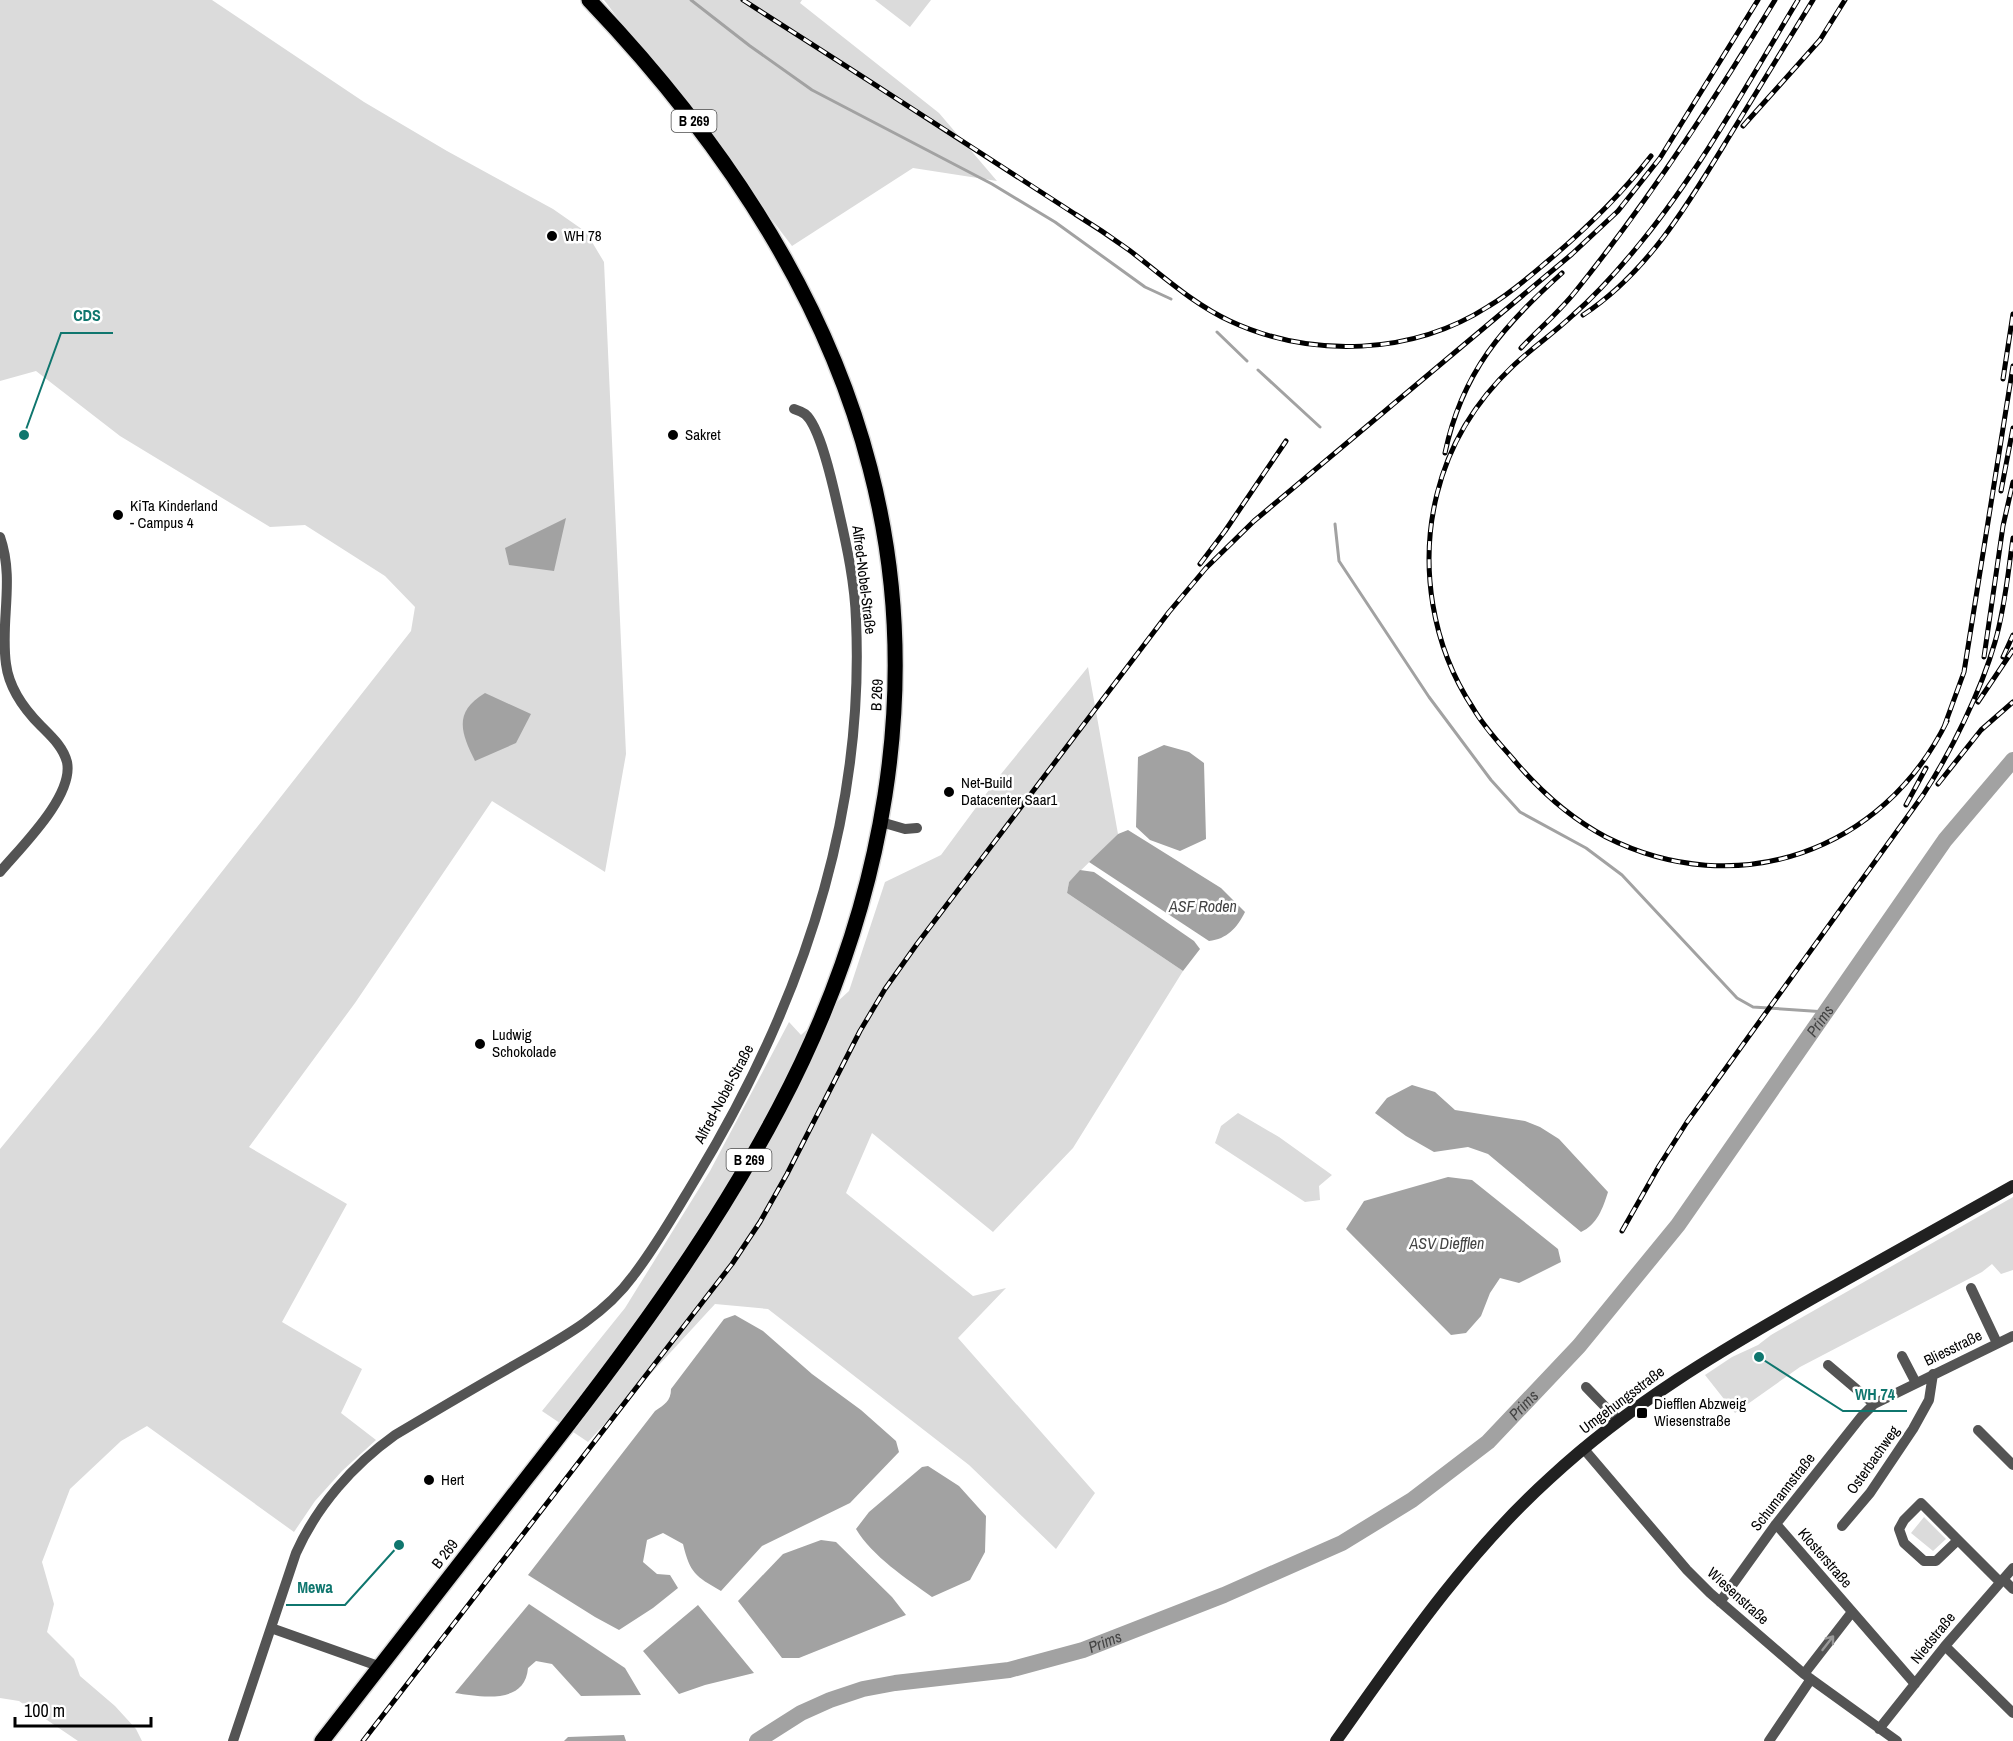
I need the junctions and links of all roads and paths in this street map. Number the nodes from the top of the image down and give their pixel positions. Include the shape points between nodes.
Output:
1 (589, 0) edge
2 (794, 409) dead end
3 (0, 537) edge
4 (881, 822) junction
5 (917, 828) dead end
6 (0, 872) edge
7 (2013, 1186) edge
8 (1971, 1288) dead end
9 (2013, 1336) edge
10 (1997, 1344) junction
11 (1902, 1356) dead end
12 (1828, 1365) dead end
13 (1933, 1374) junction
14 (1916, 1383) junction
15 (1586, 1387) dead end
16 (1874, 1404) junction
17 (1618, 1420) junction
18 (1978, 1430) dead end
19 (1583, 1448) junction
20 (2013, 1465) edge
21 (1776, 1524) junction
22 (1842, 1526) dead end
23 (1959, 1540) junction
24 (2013, 1568) edge
25 (2001, 1580) junction
26 (2013, 1588) edge
27 (1720, 1602) junction
28 (1852, 1612) junction
29 (271, 1628) junction
30 (1945, 1646) junction
31 (381, 1667) junction
32 (1808, 1676) junction
33 (1915, 1684) junction
34 (2013, 1713) edge
35 (1879, 1730) junction
36 (233, 1741) edge
37 (322, 1741) edge
38 (1336, 1741) edge
39 (1769, 1741) edge
40 (1897, 1741) edge

1 - 4 main road, B 269 / B 269 via 670,90 732,174 800,288 844,386 870,468 883,524 891,587 896,665 889,777
2 - 29 street, Alfred-Nobel-Straße via 803,413 814,428 827,462 847,546 856,618 857,668 854,746 842,824 806,951 785,1003 738,1106 632,1278 588,1321 395,1435 369,1455 333,1492 304,1535
3 - 6 street via 6,572 5,646 9,679 23,706 62,750 68,768 54,807
4 - 5 street
4 - 31 main road, B 269 / B 269 via 849,949 781,1105 732,1190 626,1348
7 - 17 main road, Umgehungsstraße via 1734,1343
8 - 10 street
9 - 10 street, Bliesstraße
10 - 13 street, Bliesstraße
11 - 14 street
12 - 16 street
13 - 14 street, Bliesstraße
13 - 22 street, Osterbachweg via 1929,1400 1918,1420 1870,1493
14 - 16 street, Bliesstraße
15 - 17 street
16 - 21 street, Schumannstraße
17 - 19 main road, Umgehungsstraße
18 - 20 street
19 - 27 street, Wiesenstraße via 1687,1570
19 - 38 main road, Umgehungsstraße via 1459,1572
21 - 27 street, Schumannstraße
21 - 28 street, Klosterstraße
23 - 23 street via 1936,1560 1924,1561 1904,1543 1899,1529 1921,1503
23 - 25 street
24 - 25 street, Niedstraße
25 - 26 street
25 - 30 street, Niedstraße
27 - 32 street, Wiesenstraße
32 -> 28 street, Klosterstraße
28 - 33 street, Klosterstraße
29 - 31 street
29 - 36 street, Alfred-Nobel-Straße
30 - 33 street, Niedstraße
30 - 34 street
31 - 37 main road, B 269 / B 269
32 - 35 street, Wiesenstraße
32 - 39 street, Klosterstraße
33 - 35 street, Niedstraße
35 - 40 street, Wiesenstraße

